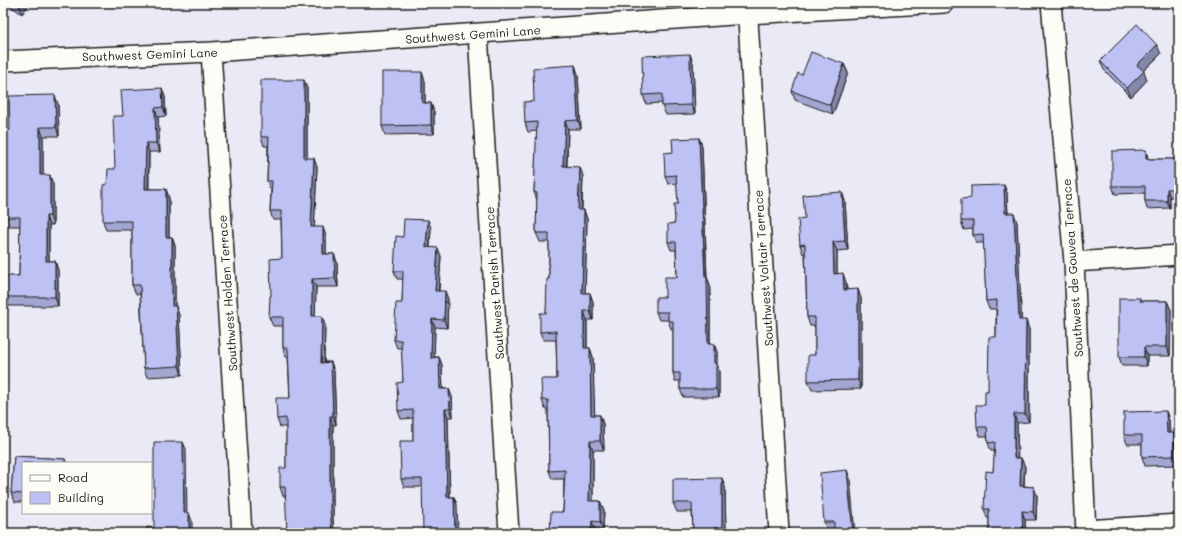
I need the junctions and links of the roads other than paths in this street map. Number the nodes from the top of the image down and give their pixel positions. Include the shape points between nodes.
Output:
1 (944, 3) edge
2 (1051, 3) edge
3 (747, 9) edge
4 (478, 34) junction
5 (211, 52) junction
6 (3, 61) edge
7 (1179, 255) edge
8 (1074, 262) junction
9 (1179, 524) edge
10 (1086, 531) edge
11 (242, 533) edge
12 (509, 533) edge
13 (779, 533) edge

1 - 3 street, Southwest Gemini Lane
2 - 8 street, Southwest de Gouvea Terrace
3 - 4 street, Southwest Gemini Lane
3 - 13 street, Southwest Voltair Terrace
4 - 5 street, Southwest Gemini Lane
4 - 12 street, Southwest Parish Terrace
5 - 6 street, Southwest Gemini Lane
5 - 11 street, Southwest Holden Terrace
7 - 8 street
8 - 10 street, Southwest de Gouvea Terrace
9 - 10 street

